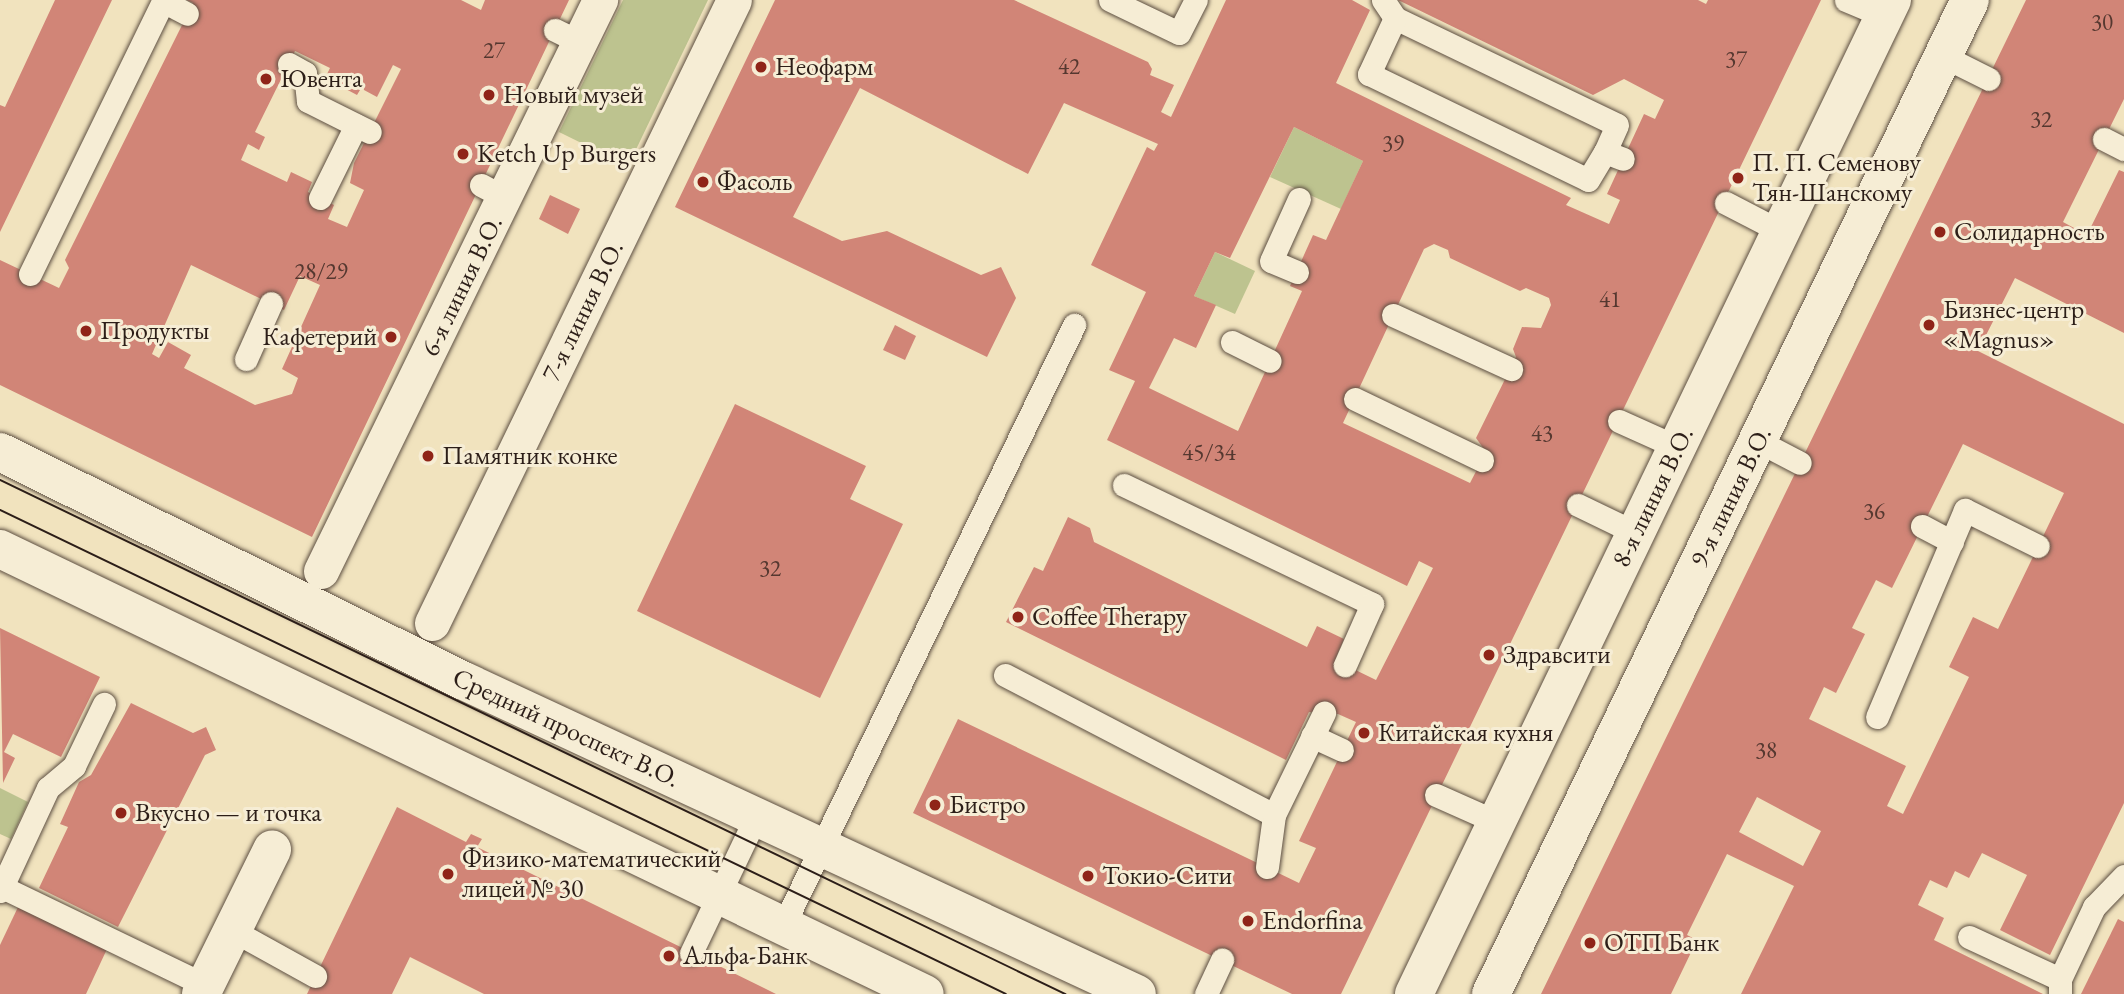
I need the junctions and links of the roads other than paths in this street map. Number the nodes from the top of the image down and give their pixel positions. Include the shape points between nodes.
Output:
1 (600, 0) edge
2 (734, 0) edge
3 (1110, 0) edge
4 (1196, 0) edge
5 (1846, 0) edge
6 (1970, 0) edge
7 (1888, 8) edge
8 (1389, 9) edge
9 (187, 14) dead end
10 (1943, 56) junction
11 (289, 64) dead end
12 (1989, 79) dead end
13 (320, 198) dead end
14 (1299, 199) dead end
15 (1726, 203) dead end
16 (1780, 231) junction
17 (1297, 272) dead end
18 (30, 274) dead end
19 (271, 303) dead end
20 (1394, 315) dead end
21 (1074, 325) dead end
22 (1232, 342) dead end
23 (246, 359) dead end
24 (1270, 361) dead end
25 (1511, 369) dead end
26 (1354, 399) dead end
27 (1619, 421) dead end
28 (1758, 441) junction
29 (1677, 447) junction
30 (0, 452) edge
31 (1482, 460) dead end
32 (1800, 463) dead end
33 (1124, 485) dead end
34 (1578, 505) dead end
35 (1922, 526) dead end
36 (1636, 533) junction
37 (1952, 542) junction
38 (2038, 546) dead end
39 (0, 549) edge
40 (321, 571) dead end
41 (432, 623) dead end
42 (1345, 665) dead end
43 (1005, 675) dead end
44 (104, 704) dead end
45 (1324, 713) dead end
46 (1877, 717) dead end
47 (1312, 736) junction
48 (1342, 750) dead end
49 (1436, 794) dead end
50 (1274, 815) junction
51 (756, 817) junction
52 (1497, 822) junction
53 (821, 846) junction
54 (272, 850) dead end
55 (1267, 867) dead end
56 (2124, 876) edge
57 (1, 889) edge
58 (719, 895) junction
59 (783, 926) junction
60 (232, 930) junction
61 (1969, 937) dead end
62 (691, 953) dead end
63 (1222, 960) dead end
64 (315, 976) dead end
65 (2060, 987) edge
66 (203, 990) edge
67 (925, 994) edge
68 (1137, 994) edge
69 (1206, 994) edge
70 (1414, 994) edge
71 (1491, 994) edge

1 - 40 street, 6-я линия В.О. via 568,36
2 - 41 street, 7-я линия В.О.
3 - 4 lane via 1179,33
5 - 7 lane
6 - 10 main road, 9-я линия В.О.
7 - 16 main road, 8-я линия В.О.
8 - 8 lane via 1617,125 1614,155 1588,180 1369,74
9 - 18 lane via 163,1
10 - 12 lane
10 - 28 main road, 9-я линия В.О.
11 - 13 lane via 305,73 308,101 363,128
14 - 17 lane via 1271,261
15 - 16 lane
16 - 29 main road, 8-я линия В.О.
19 - 23 lane
20 - 25 lane
21 - 53 lane
22 - 24 lane
26 - 31 lane
27 - 29 lane
28 - 32 lane
28 - 71 main road, 9-я линия В.О.
29 - 36 main road, 8-я линия В.О.
30 - 51 main road, Средний проспект В.О. via 464,681
33 - 42 lane via 1372,604
34 - 36 lane
35 - 37 lane
36 - 52 main road, 8-я линия В.О.
37 - 38 lane via 1965,510
37 - 46 lane
39 - 58 main road
43 - 50 lane
44 - 57 lane via 74,766 48,789
45 - 47 lane
47 - 48 lane
47 - 50 lane
49 - 52 lane
50 - 55 lane
51 - 53 main road, Средний проспект В.О.
51 - 58 lane
52 - 70 main road, 8-я линия В.О.
53 - 59 lane
53 - 68 main road, Средний проспект В.О.
54 - 60 main road
56 - 65 lane via 2094,907
57 - 66 lane
58 - 59 main road
58 - 62 lane
59 - 67 main road
60 - 64 lane
60 - 66 main road
61 - 65 lane
63 - 69 lane

